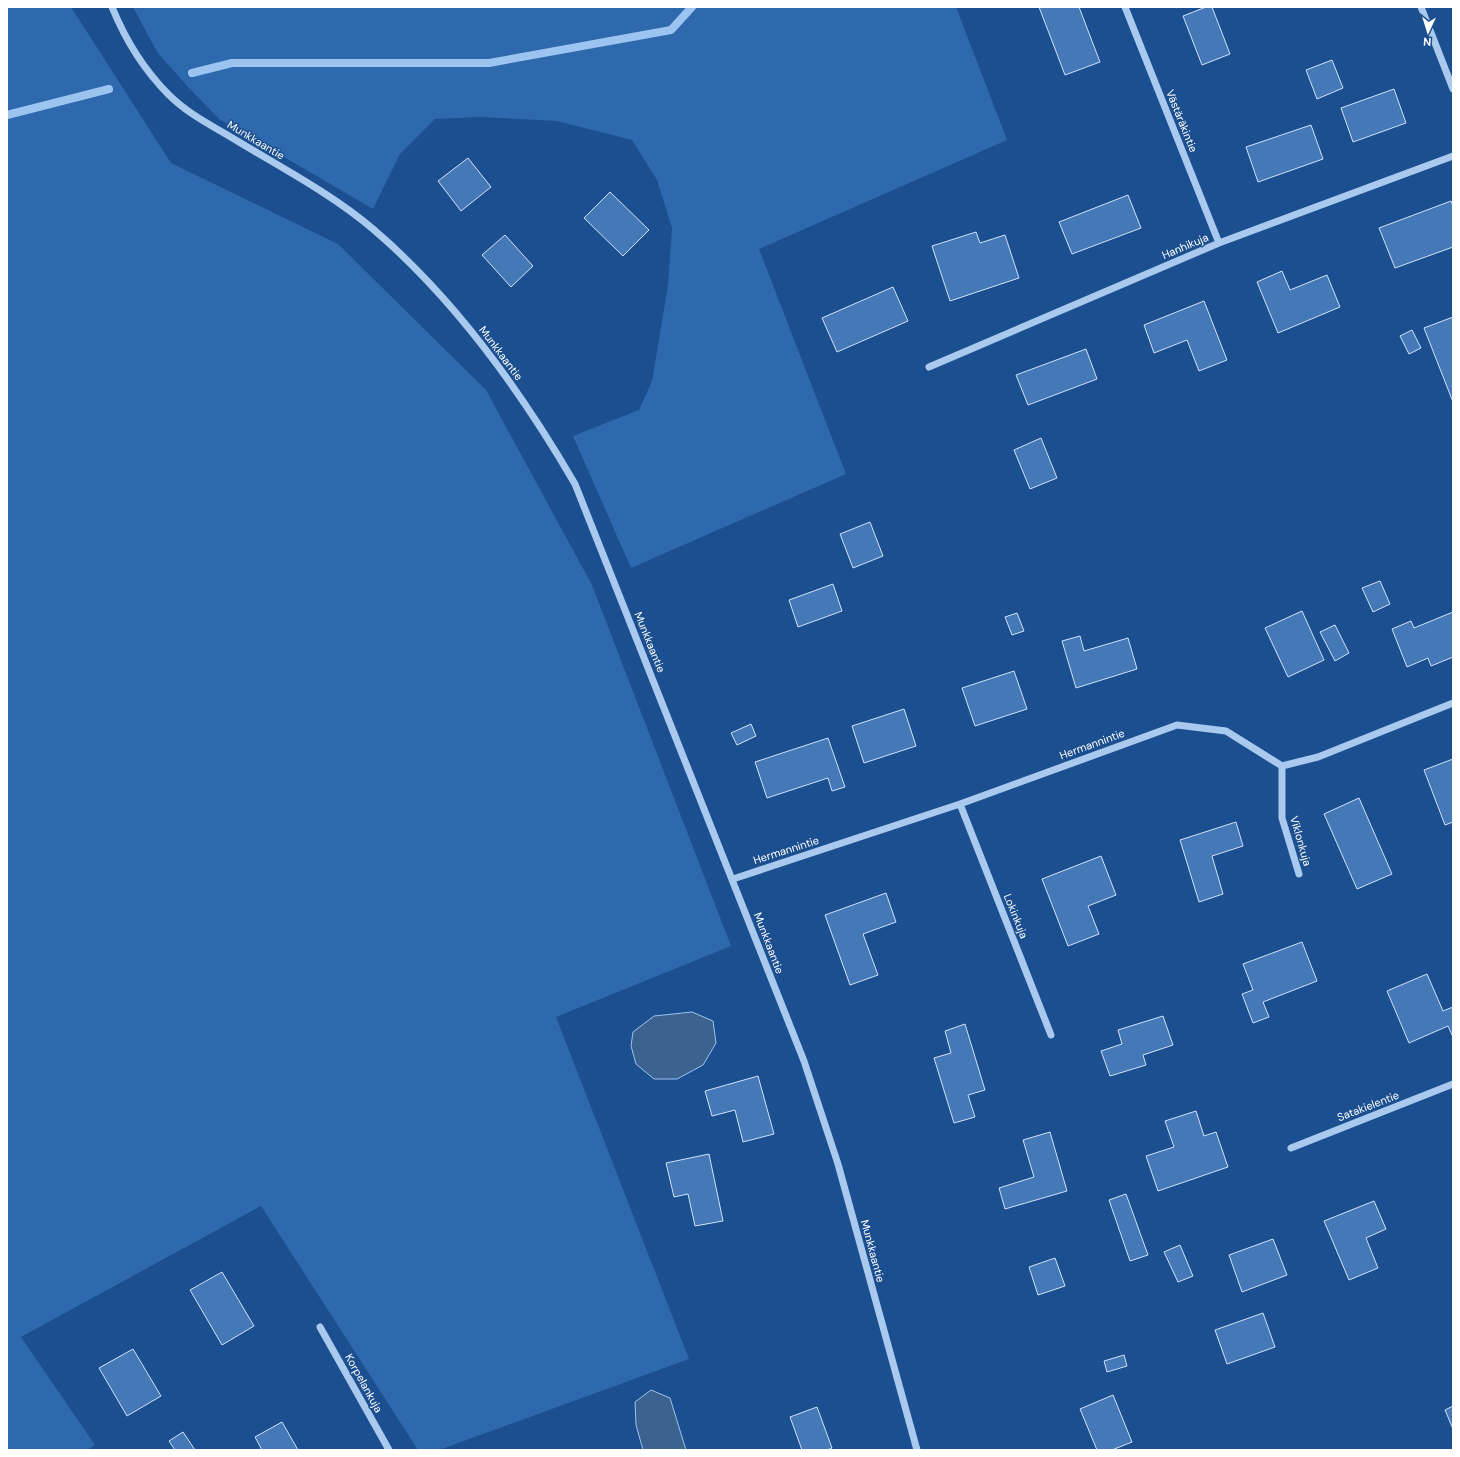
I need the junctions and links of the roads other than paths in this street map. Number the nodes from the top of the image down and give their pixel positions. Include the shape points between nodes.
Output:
1 (112, 7) edge
2 (1125, 7) edge
3 (1420, 7) edge
4 (1453, 89) edge
5 (1453, 156) edge
6 (1219, 244) junction
7 (930, 367) dead end
8 (1453, 703) edge
9 (1282, 766) junction
10 (960, 804) junction
11 (1299, 874) dead end
12 (733, 879) junction
13 (1051, 1035) dead end
14 (1453, 1084) edge
15 (1291, 1148) dead end
16 (320, 1327) dead end
17 (389, 1450) edge
18 (917, 1450) edge

1 - 12 street, Munkkaantie via 123,33 148,71 169,95 194,116 332,199 372,228 417,269 497,365 551,443 575,484
2 - 6 street, Västäräkintie
3 - 4 street
5 - 6 street, Hanhikuja
6 - 7 street, Hanhikuja
8 - 9 street via 1318,757
9 - 10 street, Hermannintie via 1226,732 1177,725
9 - 11 street, Viklonkuja via 1282,818
10 - 12 street, Hermannintie
10 - 13 street, Lokinkuja
12 - 18 street, Munkkaantie via 804,1061 838,1164
14 - 15 street, Satakielentie
16 - 17 street, Korpelankuja

